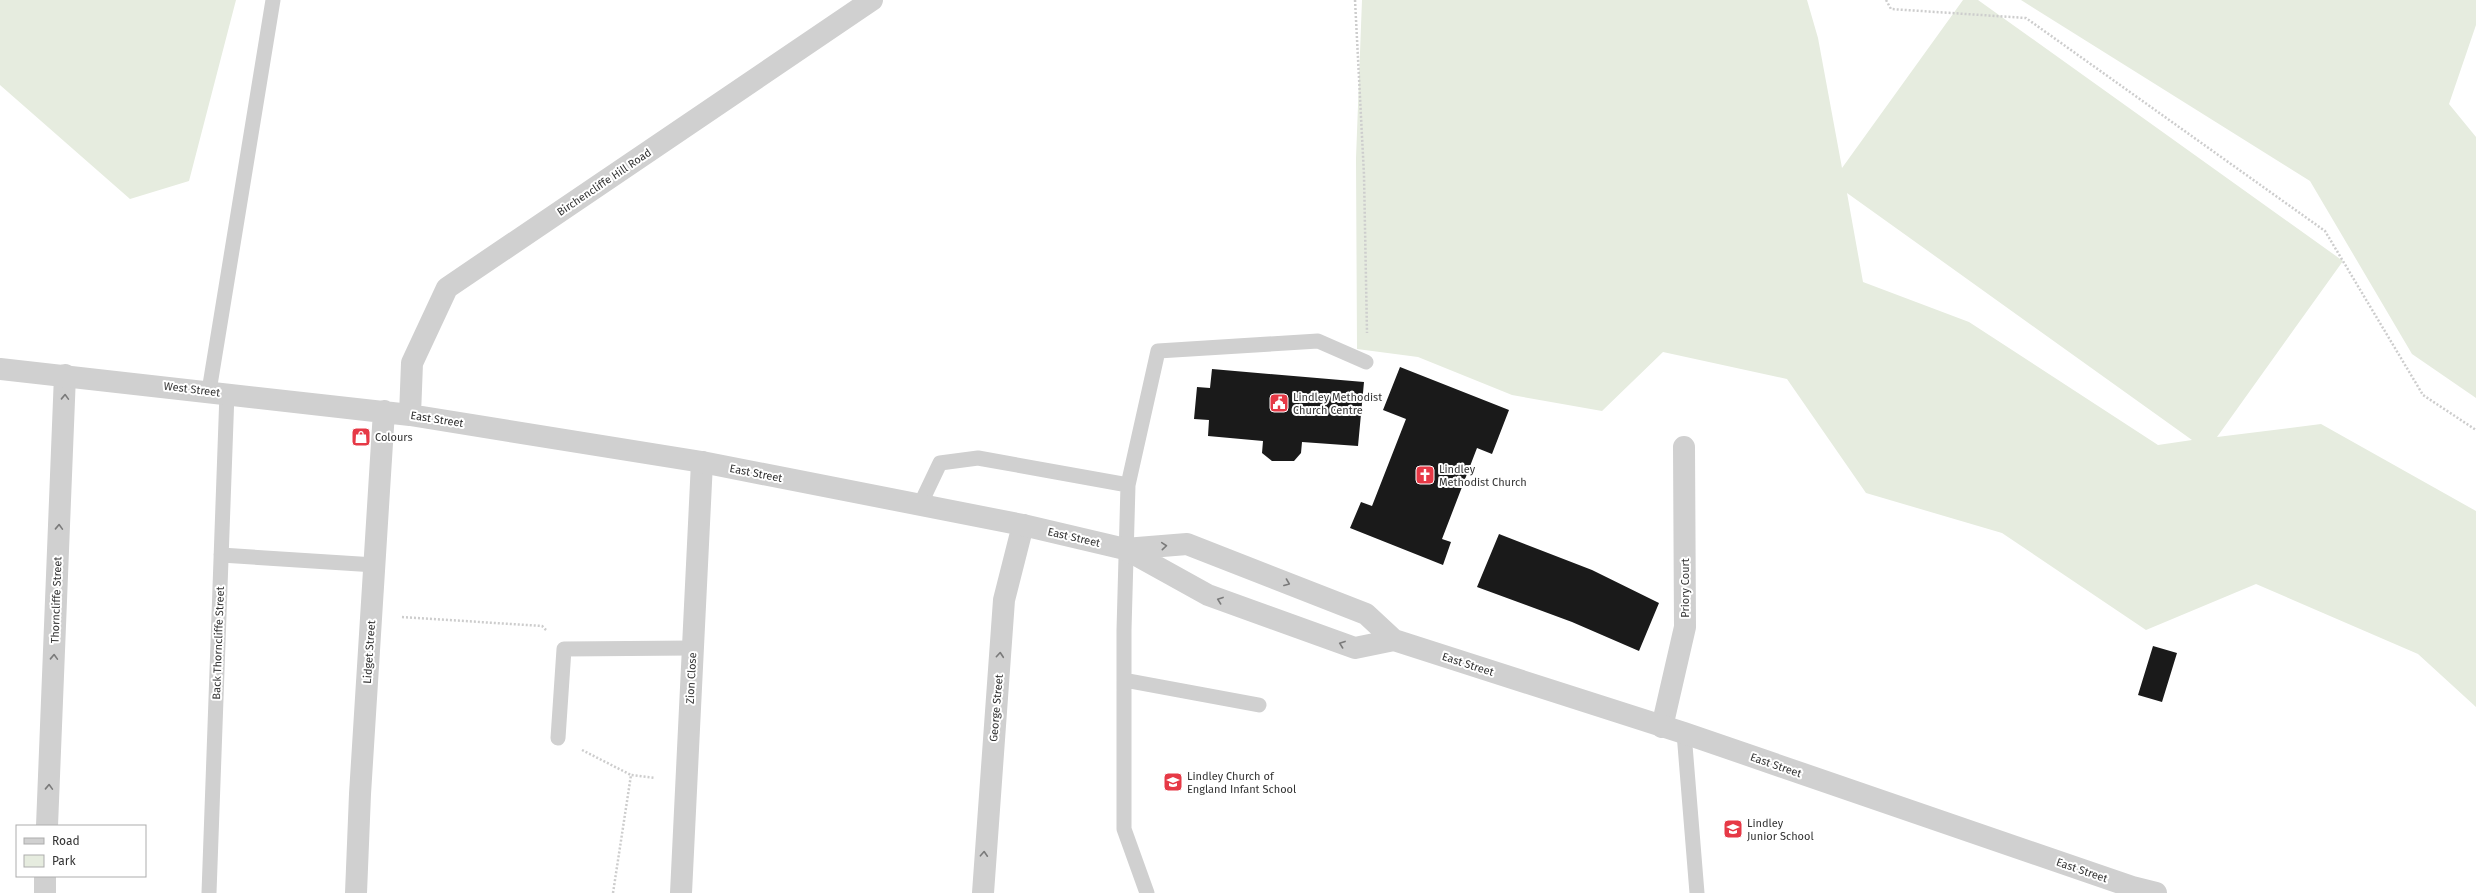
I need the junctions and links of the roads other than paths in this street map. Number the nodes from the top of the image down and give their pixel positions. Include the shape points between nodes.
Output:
1 (273, 0) edge
2 (872, 0) edge
3 (1366, 362) road end
4 (0, 369) edge
5 (66, 375) junction
6 (218, 392) junction
7 (384, 411) junction
8 (410, 415) junction
9 (1684, 447) dead end
10 (702, 462) junction
11 (1128, 485) junction
12 (920, 505) junction
13 (1023, 525) junction
14 (1125, 549) junction
15 (221, 555) junction
16 (375, 565) junction
17 (1394, 640) junction
18 (693, 648) junction
19 (1124, 680) junction
20 (1259, 705) dead end
21 (1662, 727) junction
22 (1684, 733) junction
23 (558, 738) road end
24 (47, 825) edge
25 (45, 877) edge
26 (45, 893) edge
27 (209, 893) edge
28 (356, 893) edge
29 (681, 893) edge
30 (983, 893) edge
31 (1147, 893) edge
32 (1697, 893) edge
33 (2156, 893) edge

1 - 6 lane, Back Thorncliffe Street
2 - 8 street, Birchencliffe Hill Road via 447,288 412,363
3 - 11 lane via 1318,341 1158,351
4 - 5 street, West Street
5 - 6 street, West Street
24 -> 5 street, Thorncliffe Street
6 - 7 street, West Street
6 - 15 lane, Back Thorncliffe Street
7 - 8 street, East Street
7 - 16 street, Lidget Street
8 - 10 street, East Street
9 - 21 street, Priory Court via 1685,627
10 - 12 street, East Street
10 - 18 street, Zion Close
11 - 12 lane via 978,458 940,463
11 - 14 lane
12 - 13 street, East Street
13 - 14 street, East Street
30 -> 13 street, George Street via 1004,600
17 -> 14 street, East Street via 1355,648 1208,595
14 -> 17 street, East Street via 1186,544 1366,614
14 - 19 lane
15 - 16 lane
15 - 27 lane, Back Thorncliffe Street
16 - 28 street, Lidget Street
17 - 21 street, East Street
18 - 23 lane via 564,649
18 - 29 street, Zion Close
19 - 20 lane
19 - 31 lane via 1124,829
21 - 22 street, East Street
22 - 32 lane
22 - 33 street, East Street via 2132,887
25 - 26 street

